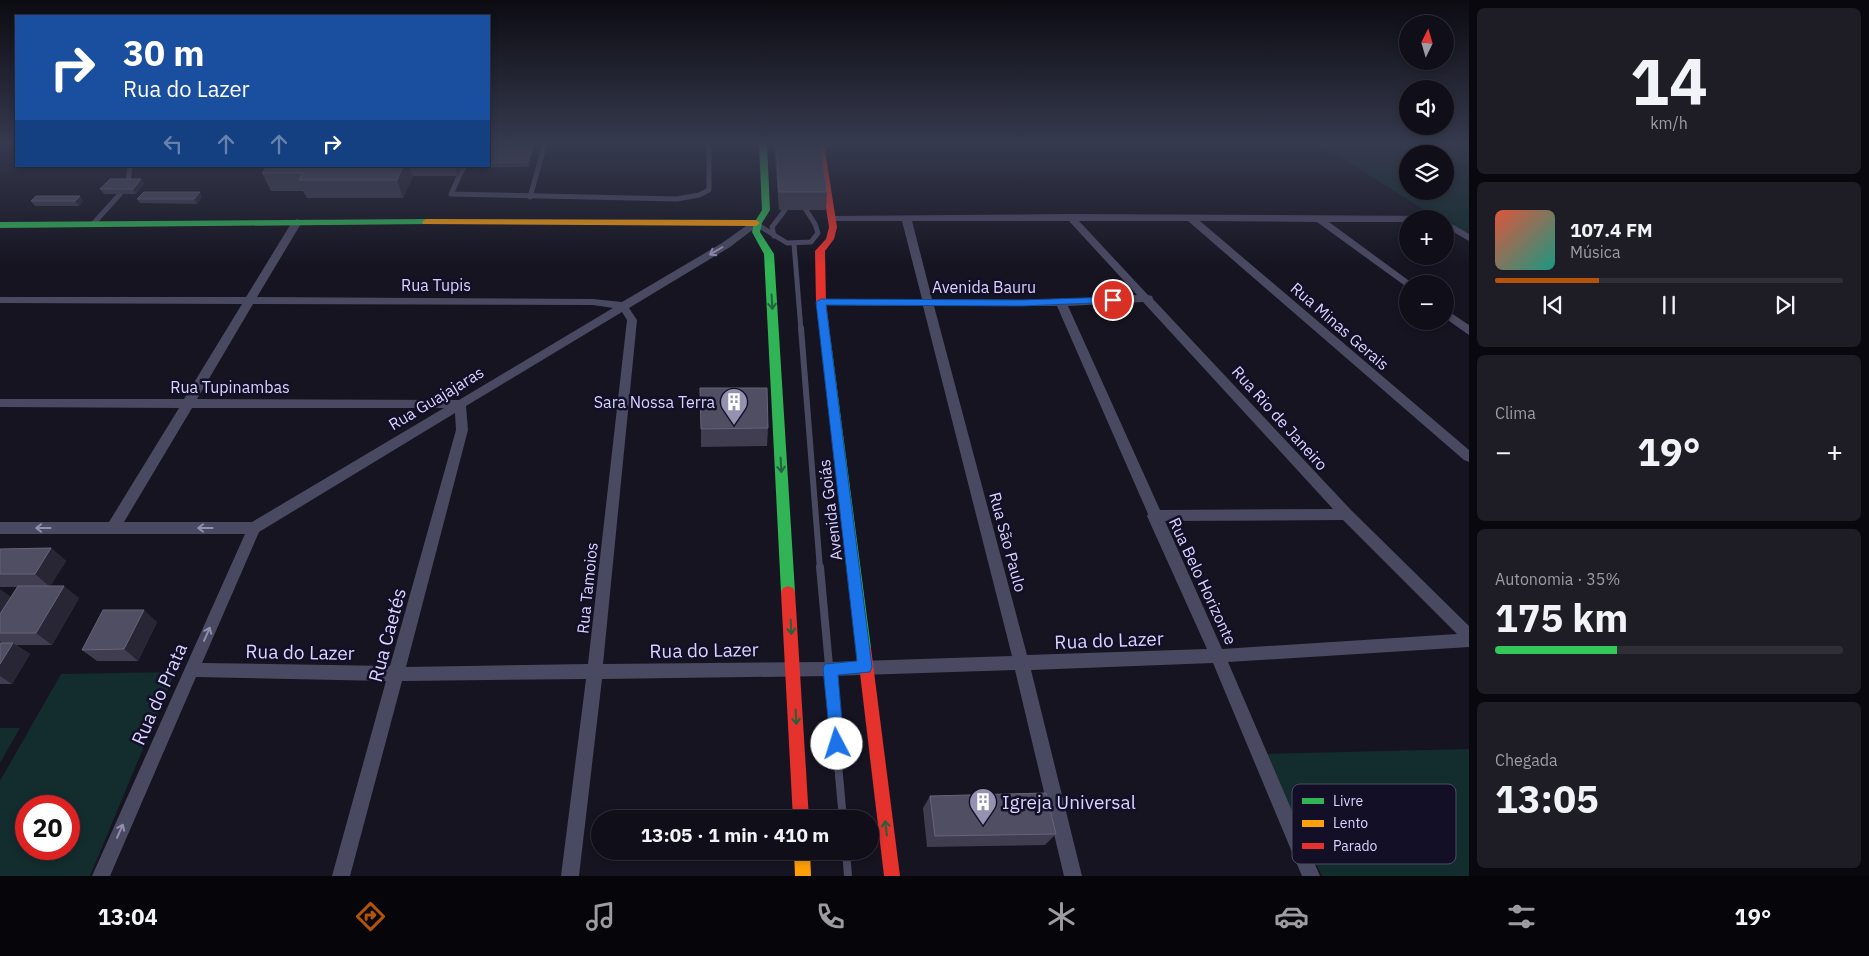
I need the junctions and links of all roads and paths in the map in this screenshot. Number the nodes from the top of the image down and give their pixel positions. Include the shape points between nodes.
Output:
1 (455, 185) edge
2 (533, 185) edge
3 (709, 185) edge
4 (765, 185) edge
5 (826, 185) edge
6 (120, 194) edge
7 (785, 196) edge
8 (801, 196) edge
9 (530, 197) junction
10 (1070, 217) junction
11 (906, 218) junction
12 (1318, 218) junction
13 (1191, 219) junction
14 (1399, 219) edge
15 (297, 222) junction
16 (832, 222) junction
17 (756, 223) junction
18 (93, 224) junction
19 (1, 226) edge
20 (1454, 228) edge
21 (774, 236) junction
22 (1469, 238) edge
23 (814, 240) junction
24 (794, 244) junction
25 (1399, 278) edge
26 (1148, 298) junction
27 (0, 300) edge
28 (250, 301) junction
29 (821, 302) junction
30 (926, 303) junction
31 (1061, 303) junction
32 (622, 306) junction
33 (1454, 320) edge
34 (1469, 331) edge
35 (0, 403) edge
36 (189, 404) junction
37 (460, 404) junction
38 (1469, 457) edge
39 (1346, 514) junction
40 (1154, 516) junction
41 (0, 528) edge
42 (113, 528) junction
43 (254, 528) junction
44 (1469, 638) edge
45 (1218, 656) junction
46 (1021, 662) junction
47 (865, 667) junction
48 (830, 668) junction
49 (793, 669) junction
50 (191, 670) junction
51 (596, 671) junction
52 (397, 674) junction
53 (800, 810) edge
54 (842, 810) edge
55 (1292, 831) edge
56 (802, 860) edge
57 (847, 860) edge
58 (1306, 864) edge
59 (101, 876) edge
60 (341, 876) edge
61 (570, 876) edge
62 (803, 876) edge
63 (848, 876) edge
64 (892, 876) edge
65 (1073, 876) edge
66 (1311, 876) edge

1 - 9 lane via 451,194
2 - 9 lane
3 - 9 lane via 709,190 701,195 674,199
4 - 17 main road via 766,210
5 - 16 main road
6 - 18 lane
7 - 21 lane via 785,210 772,227
8 - 23 lane via 803,210 817,227
10 - 11 street
10 - 13 street
10 - 26 street, Rua Rio de Janeiro
11 - 16 street
11 - 30 street, Rua São Paulo
12 - 13 street
12 - 14 street
12 - 25 street
13 - 38 street, Rua Minas Gerais
15 - 17 main road
15 - 18 main road
15 - 28 street
16 - 23 lane
16 - 29 main road, Avenida Goiás via 830,239 820,251
17 - 21 lane
17 -> 32 street, Rua Guajajaras via 726,245
17 -> 49 main road via 756,231 769,254
18 - 19 main road
20 - 22 street
21 - 24 lane via 787,244
23 - 24 lane
24 - 48 lane
26 - 31 street, Avenida Bauru
26 - 39 street, Rua Rio de Janeiro
27 - 28 street, Rua Tupis
28 - 32 street, Rua Tupis via 593,302
28 - 36 street
29 - 30 street, Avenida Bauru
29 - 47 main road, Avenida Goiás
30 - 31 street, Avenida Bauru
30 - 46 street, Rua São Paulo
31 - 40 street, Rua Belo Horizonte
32 - 37 street, Rua Guajajaras
32 - 51 street, Rua Tamoios via 632,320
33 - 34 street
35 - 36 street, Rua Tupinambas
36 - 37 street, Rua Tupinambas
36 - 42 street
37 - 43 street, Rua Guajajaras
37 - 52 street, Rua Caetés via 462,430
39 - 40 street
39 - 44 street, Rua Rio de Janeiro
40 - 45 street, Rua Belo Horizonte
42 -> 41 street
43 -> 42 street
50 -> 43 street, Rua do Prata
44 - 45 street, Rua do Lazer
45 - 46 street, Rua do Lazer
45 - 55 street, Rua Belo Horizonte
46 - 47 street, Rua do Lazer
46 - 65 street, Rua São Paulo
47 - 48 street, Rua do Lazer
64 -> 47 main road, Avenida Goiás
48 - 49 street, Rua do Lazer
48 - 54 lane
49 - 51 street, Rua do Lazer
49 -> 53 main road
50 - 52 street, Rua do Lazer
59 -> 50 street, Rua do Prata
51 - 52 street, Rua do Lazer
51 - 61 street, Rua Tamoios
52 - 60 street, Rua Caetés
56 - 62 main road
57 - 63 lane
58 - 66 street, Rua Belo Horizonte

